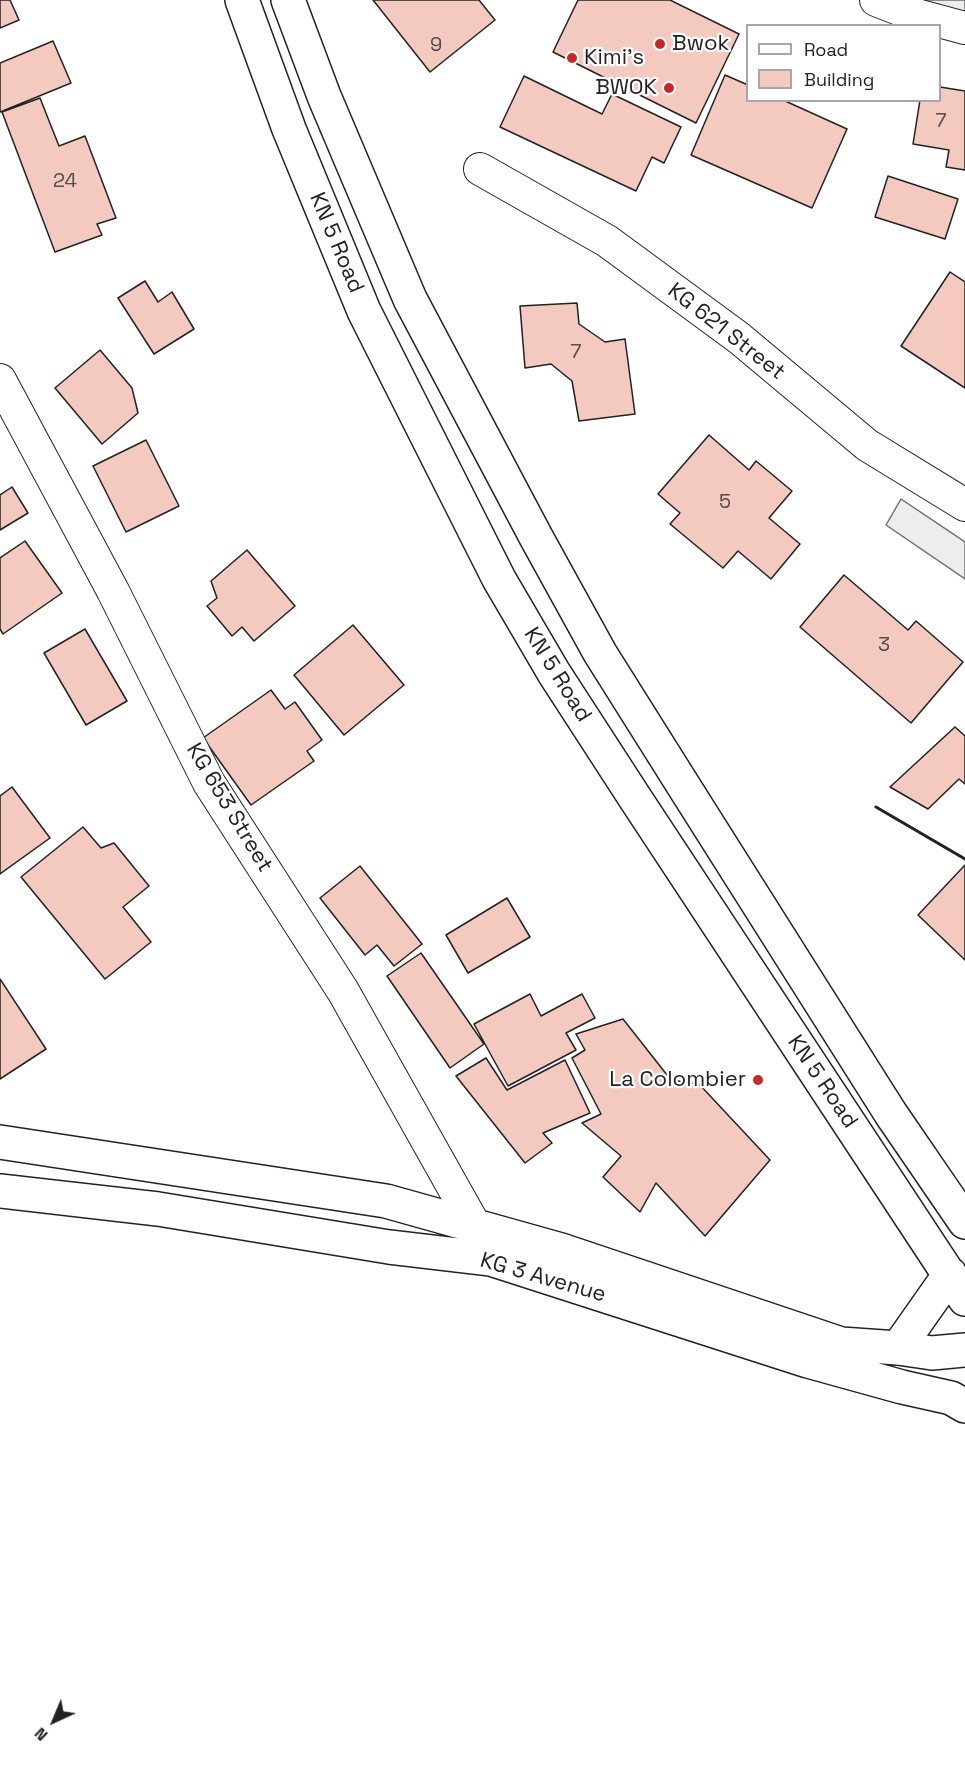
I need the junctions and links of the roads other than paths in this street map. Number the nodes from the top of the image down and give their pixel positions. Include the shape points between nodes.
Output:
1 (242, 0) edge
2 (288, 0) edge
3 (876, 0) edge
4 (965, 28) edge
5 (480, 169) dead end
6 (0, 381) edge
7 (965, 505) edge
8 (0, 1142) edge
9 (0, 1191) edge
10 (965, 1222) edge
11 (475, 1226) junction
12 (957, 1287) edge
13 (898, 1348) junction
14 (965, 1350) edge
15 (965, 1406) edge

1 - 12 main road, KN 5 Road via 289,129 364,311 499,579 554,673
2 - 10 main road, KN 5 Road via 410,299 541,547 600,653 682,785 891,1114
3 - 4 street
5 - 7 street, KG 621 Street via 607,241 739,338 867,445
6 - 11 street, KG 653 Street via 113,591 209,783 343,991
8 - 11 main road, KG 3 Avenue via 386,1201
9 - 15 main road, KG 3 Avenue via 158,1209 389,1247 491,1259 808,1360 951,1398
11 - 13 main road, KG 3 Avenue via 561,1250 841,1344
12 - 13 main road
13 - 14 main road, KG 3 Avenue via 932,1353

